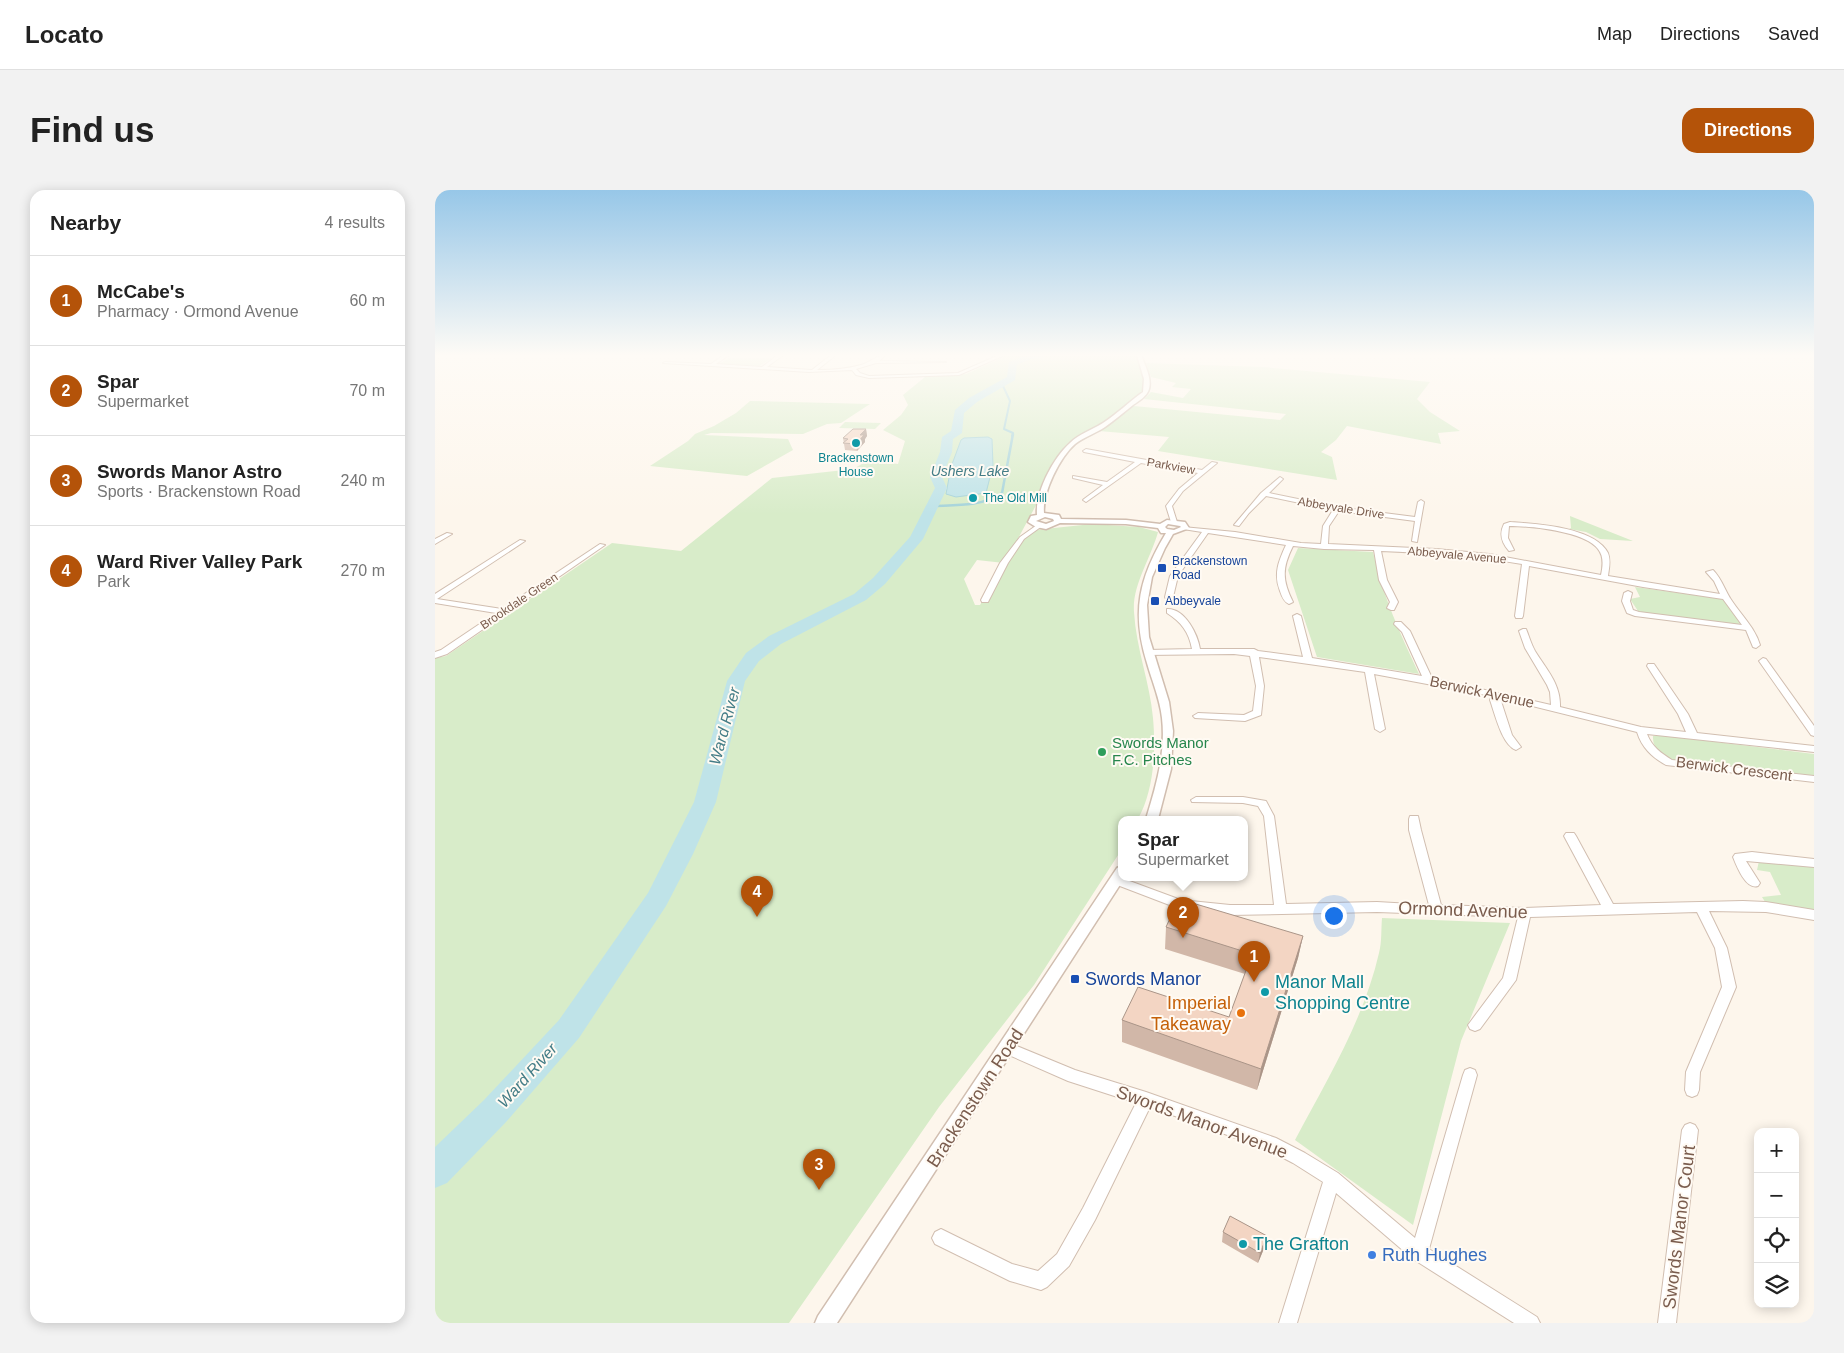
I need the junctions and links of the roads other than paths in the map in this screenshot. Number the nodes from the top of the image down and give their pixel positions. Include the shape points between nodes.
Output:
1 (1126, 408) edge
2 (1086, 452) dead end
3 (1139, 461) junction
4 (1214, 463) dead end
5 (1202, 472) junction
6 (1075, 477) dead end
7 (1280, 479) dead end
8 (1108, 484) junction
9 (1263, 494) junction
10 (1086, 500) dead end
11 (1421, 502) dead end
12 (1337, 509) junction
13 (1041, 516) junction
14 (1418, 519) junction
15 (1058, 520) junction
16 (1175, 522) junction
17 (1237, 525) dead end
18 (1039, 526) junction
19 (1161, 526) junction
20 (1185, 528) junction
21 (1206, 531) junction
22 (1171, 532) junction
23 (449, 534) dead end
24 (522, 540) dead end
25 (1415, 541) dead end
26 (435, 542) edge
27 (1289, 544) junction
28 (602, 545) dead end
29 (1324, 548) junction
30 (1377, 549) junction
31 (1511, 550) dead end
32 (1526, 562) junction
33 (1711, 572) dead end
34 (1604, 578) junction
35 (1628, 593) dead end
36 (435, 597) edge
37 (1169, 597) dead end
38 (1726, 598) junction
39 (985, 600) dead end
40 (435, 601) edge
41 (1289, 602) dead end
42 (1391, 608) dead end
43 (1170, 611) dead end
44 (504, 612) junction
45 (1297, 616) dead end
46 (1519, 616) dead end
47 (1398, 624) dead end
48 (1749, 628) junction
49 (1523, 631) dead end
50 (1756, 645) dead end
51 (1196, 651) junction
52 (1149, 652) junction
53 (1254, 652) junction
54 (435, 655) edge
55 (1308, 660) junction
56 (1763, 662) dead end
57 (1651, 666) dead end
58 (1369, 672) junction
59 (1428, 680) junction
60 (1496, 694) junction
61 (1555, 708) junction
62 (1198, 716) dead end
63 (1380, 729) dead end
64 (1641, 730) junction
65 (1814, 733) edge
66 (1693, 736) junction
67 (1516, 746) dead end
68 (1814, 749) edge
69 (1814, 779) edge
70 (1196, 800) dead end
71 (1153, 816) edge
72 (1415, 819) dead end
73 (1570, 836) dead end
74 (1814, 863) edge
75 (1118, 878) edge
76 (1130, 881) edge
77 (1754, 883) dead end
78 (1700, 906) junction
79 (1280, 908) junction
80 (1436, 908) junction
81 (1609, 909) junction
82 (1525, 914) junction
83 (1814, 915) edge
84 (1475, 1025) dead end
85 (1007, 1048) junction
86 (1469, 1075) dead end
87 (1692, 1090) dead end
88 (1146, 1099) junction
89 (1690, 1130) dead end
90 (1332, 1179) junction
91 (941, 1238) dead end
92 (1419, 1253) junction
93 (825, 1323) edge
94 (1288, 1323) edge
95 (1531, 1323) edge
96 (1667, 1323) edge

1 - 13 street via 1068,448 1040,498
2 - 3 street, Parkview
3 - 5 street, Parkview
3 - 8 street, Parkview
4 - 5 street, Parkview
5 - 16 street, Parkview via 1169,506
6 - 8 street
7 - 9 street
8 - 10 street, Parkview
9 - 12 street, Abbeyvale Drive
9 - 17 street
11 - 14 street
12 - 14 street, Abbeyvale Drive
12 - 29 street via 1326,526
13 - 15 street via 1053,516
13 - 18 street via 1031,521
14 - 25 street
15 - 18 street via 1051,525
15 - 19 street
16 - 19 street
16 - 20 street
18 - 39 street via 1021,538
19 - 22 street
20 - 21 street, Abbeyvale Avenue
20 - 22 street
21 - 27 street, Abbeyvale Avenue
21 - 37 street via 1174,576
22 - 52 street via 1158,551 1145,583 1142,622
23 - 26 street
24 - 36 street
27 - 29 street, Abbeyvale Avenue
27 - 41 street via 1279,565 1280,585
28 - 44 street, Brookdale Green
29 - 30 street, Abbeyvale Avenue
30 - 32 street, Abbeyvale Avenue via 1468,554
30 - 42 street via 1383,580 1394,602
31 - 34 street via 1503,532 1505,525 1510,524 1587,536 1607,560
32 - 34 street, Abbeyvale Avenue
32 - 46 street
33 - 38 street
34 - 38 street, Abbeyvale Avenue
35 - 48 street via 1626,602 1630,611 1639,614
38 - 48 street
40 - 44 street
43 - 51 street via 1188,624
44 - 54 street, Brookdale Green
45 - 55 street
47 - 59 street via 1406,631
48 - 50 street
49 - 61 street via 1557,698
51 - 52 street, Berwick Avenue
51 - 53 street, Berwick Avenue
52 - 71 street via 1166,717 1169,745 1165,778
53 - 55 street, Berwick Avenue
53 - 62 street via 1260,686 1258,713 1245,718
55 - 58 street, Berwick Avenue
56 - 65 street
57 - 66 street via 1683,714
58 - 59 street, Berwick Avenue
58 - 63 street
59 - 60 street, Berwick Avenue
60 - 61 street, Berwick Avenue
60 - 67 street via 1495,700 1507,735
61 - 64 street, Berwick Avenue
64 - 66 street, Berwick Avenue
64 - 69 street, Berwick Crescent via 1644,742 1656,755 1670,762
66 - 68 street, Berwick Avenue
70 - 79 street via 1262,802 1269,816
72 - 80 street via 1415,830
73 - 81 street
74 - 77 street via 1739,857
75 - 85 street, Brackenstown Road
76 - 79 street, Ormond Avenue via 1180,904 1230,910
78 - 81 street, Ormond Avenue
78 - 83 street, Ormond Avenue via 1766,907
78 - 87 street via 1721,948 1729,987 1693,1072
79 - 80 street, Ormond Avenue
80 - 82 street, Ormond Avenue
81 - 82 street, Ormond Avenue
82 - 84 street via 1509,980
85 - 88 street, Swords Manor Avenue via 1073,1076
85 - 93 street, Brackenstown Road
86 - 92 street
88 - 90 street, Swords Manor Avenue via 1270,1143
88 - 91 street via 1063,1260 1041,1280 1010,1272
89 - 96 street, Swords Manor Court
90 - 92 street, Swords Manor Avenue
90 - 94 street
92 - 95 street, Swords Manor Avenue

